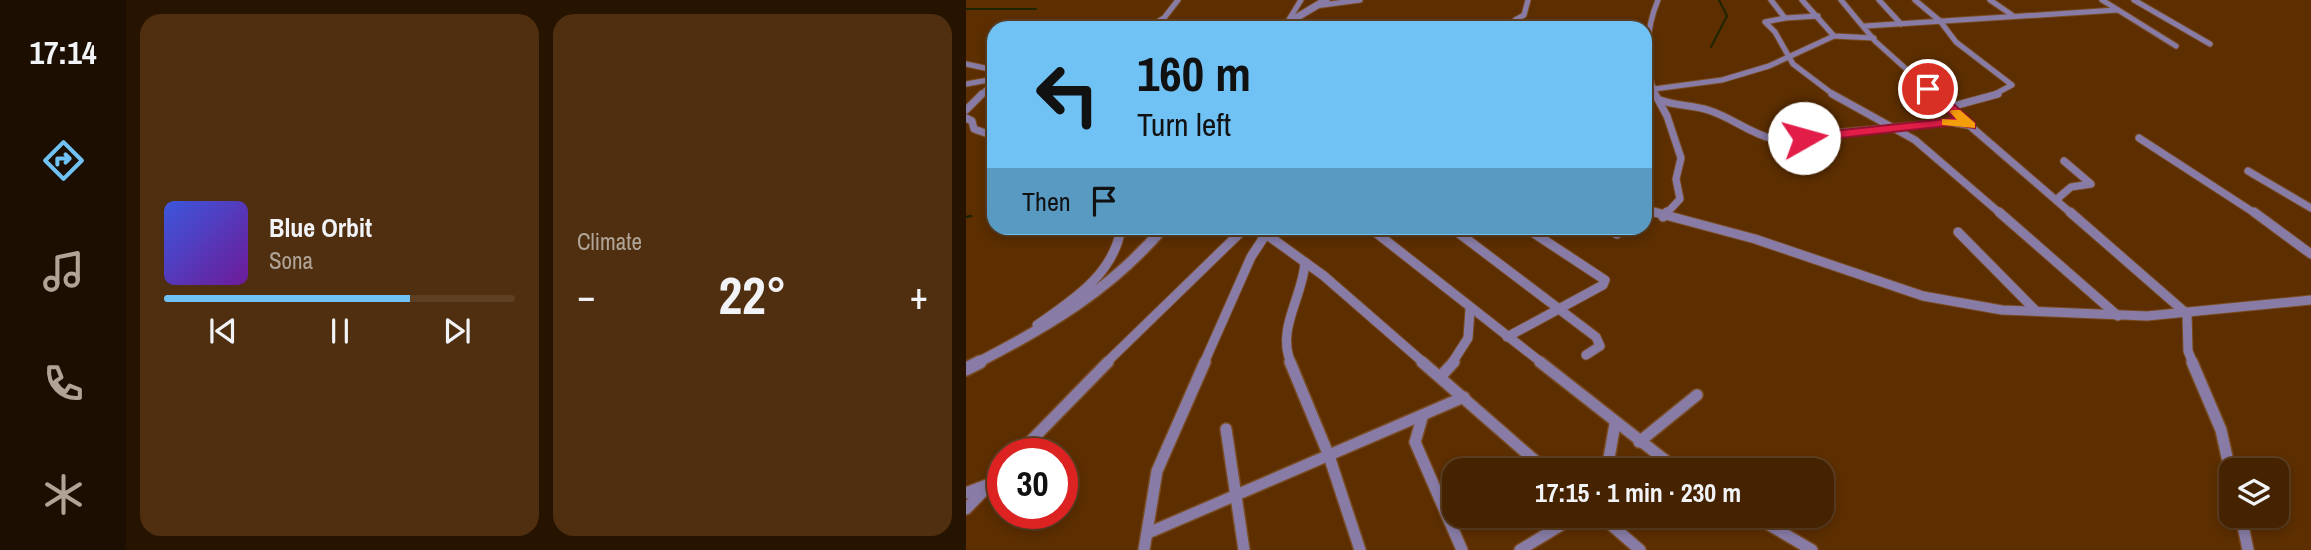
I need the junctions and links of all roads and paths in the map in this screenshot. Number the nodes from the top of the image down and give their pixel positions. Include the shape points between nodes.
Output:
1 (1178, 0) edge
2 (1301, 0) edge
3 (1326, 0) edge
4 (1360, 0) edge
5 (1528, 0) edge
6 (1658, 0) edge
7 (1771, 0) edge
8 (1802, 0) edge
9 (1841, 0) edge
10 (1851, 0) edge
11 (1879, 0) edge
12 (1915, 0) edge
13 (1990, 0) edge
14 (2102, 0) edge
15 (2134, 0) edge
16 (1312, 8) junction
17 (1851, 10) junction
18 (2117, 10) junction
19 (2012, 15) junction
20 (1818, 16) junction
21 (1785, 19) junction
22 (1160, 21) edge
23 (1289, 21) edge
24 (1293, 21) edge
25 (1516, 21) edge
26 (1650, 21) edge
27 (1940, 21) junction
28 (1901, 24) junction
29 (1865, 26) junction
30 (1834, 36) junction
31 (1875, 38) junction
32 (2210, 44) dead end
33 (2176, 46) dead end
34 (1789, 56) junction
35 (966, 64) edge
36 (987, 68) edge
37 (1652, 72) edge
38 (987, 81) edge
39 (966, 84) edge
40 (987, 88) edge
41 (1654, 89) junction
42 (1660, 100) junction
43 (1950, 107) junction
44 (966, 110) edge
45 (966, 118) edge
46 (1970, 126) junction
47 (1898, 128) junction
48 (987, 134) edge
49 (2139, 138) dead end
50 (2064, 161) dead end
51 (2248, 171) dead end
52 (2057, 199) junction
53 (2311, 208) edge
54 (1652, 213) edge
55 (1663, 217) junction
56 (1958, 232) dead end
57 (1119, 235) edge
58 (1157, 235) edge
59 (1237, 235) edge
60 (1264, 235) edge
61 (1271, 235) edge
62 (1379, 235) edge
63 (1461, 235) edge
64 (1537, 235) edge
65 (2311, 254) edge
66 (1305, 262) junction
67 (2311, 300) edge
68 (1470, 309) junction
69 (1557, 310) junction
70 (2035, 310) junction
71 (2187, 314) junction
72 (2118, 316) junction
73 (1507, 337) junction
74 (1005, 349) junction
75 (1586, 355) dead end
76 (966, 369) edge
77 (1441, 376) junction
78 (1697, 395) dead end
79 (1464, 397) junction
80 (1422, 418) junction
81 (1615, 424) junction
82 (1226, 429) dead end
83 (1034, 438) edge
84 (1639, 442) junction
85 (1329, 456) junction
86 (1532, 458) edge
87 (1609, 458) edge
88 (1661, 458) edge
89 (2227, 458) edge
90 (987, 485) edge
91 (987, 487) edge
92 (966, 493) edge
93 (1234, 494) junction
94 (966, 509) edge
95 (1556, 528) edge
96 (1615, 528) edge
97 (1774, 528) edge
98 (2243, 528) edge
99 (1148, 533) junction
100 (1144, 550) edge
101 (1244, 550) edge
102 (1360, 550) edge
103 (1462, 550) edge
104 (1520, 550) edge
105 (1640, 550) edge
106 (1812, 550) edge
107 (2248, 550) edge

1 - 22 street
2 - 23 street
3 - 16 street
4 - 16 street
5 - 25 street via 1524,15
6 - 26 street
7 - 21 street
8 - 20 street
9 - 17 street
10 - 17 street
11 - 28 street
12 - 27 street
13 - 19 street
14 - 18 street
15 - 32 street
16 - 24 street
17 - 29 street
18 - 19 street
18 - 33 street
19 - 27 street
20 - 21 street
20 - 30 street
21 - 34 street via 1765,22
27 - 28 street
27 - 43 street via 1956,42 2012,85 1998,94
28 - 29 street
29 - 31 street
30 - 31 street
30 - 34 street
31 - 43 street
34 - 41 street via 1722,80
34 - 47 street via 1835,97
35 - 36 street
37 - 41 street
38 - 39 street
40 - 44 street
41 - 42 street
42 - 47 street via 1708,110 1751,133 1773,138
42 - 55 street via 1681,158 1676,179 1680,199
43 - 46 street
45 - 48 street via 974,129
46 - 47 street via 1955,121
46 - 52 street
47 - 72 street
49 - 65 street
50 - 52 street via 2091,184 2071,187
51 - 53 street
52 - 71 street
54 - 55 street
55 - 70 street via 1755,239 1923,296 2002,310
56 - 70 street
57 - 74 street via 1102,270 1086,287
58 - 74 street via 1107,284
59 - 83 street via 1167,300
60 - 99 street via 1157,471
61 - 66 street
62 - 68 street
63 - 69 street
64 - 69 street via 1605,280
66 - 77 street
66 - 85 street via 1304,279 1285,331 1285,350
67 - 71 street
68 - 73 street
68 - 77 street via 1473,326 1466,347
69 - 73 street
69 - 75 street via 1600,341 1600,346
70 - 72 street
71 - 72 street
71 - 89 street via 2188,351 2221,430
73 - 81 street
74 - 76 street
77 - 79 street
78 - 84 street
79 - 80 street
79 - 86 street
80 - 85 street
80 - 103 street via 1415,442
81 - 84 street
81 - 87 street
82 - 93 street
84 - 88 street
85 - 93 street
85 - 102 street
90 - 92 street
91 - 94 street
93 - 99 street
93 - 101 street
95 - 104 street
96 - 105 street
97 - 106 street
98 - 107 street
99 - 100 street

